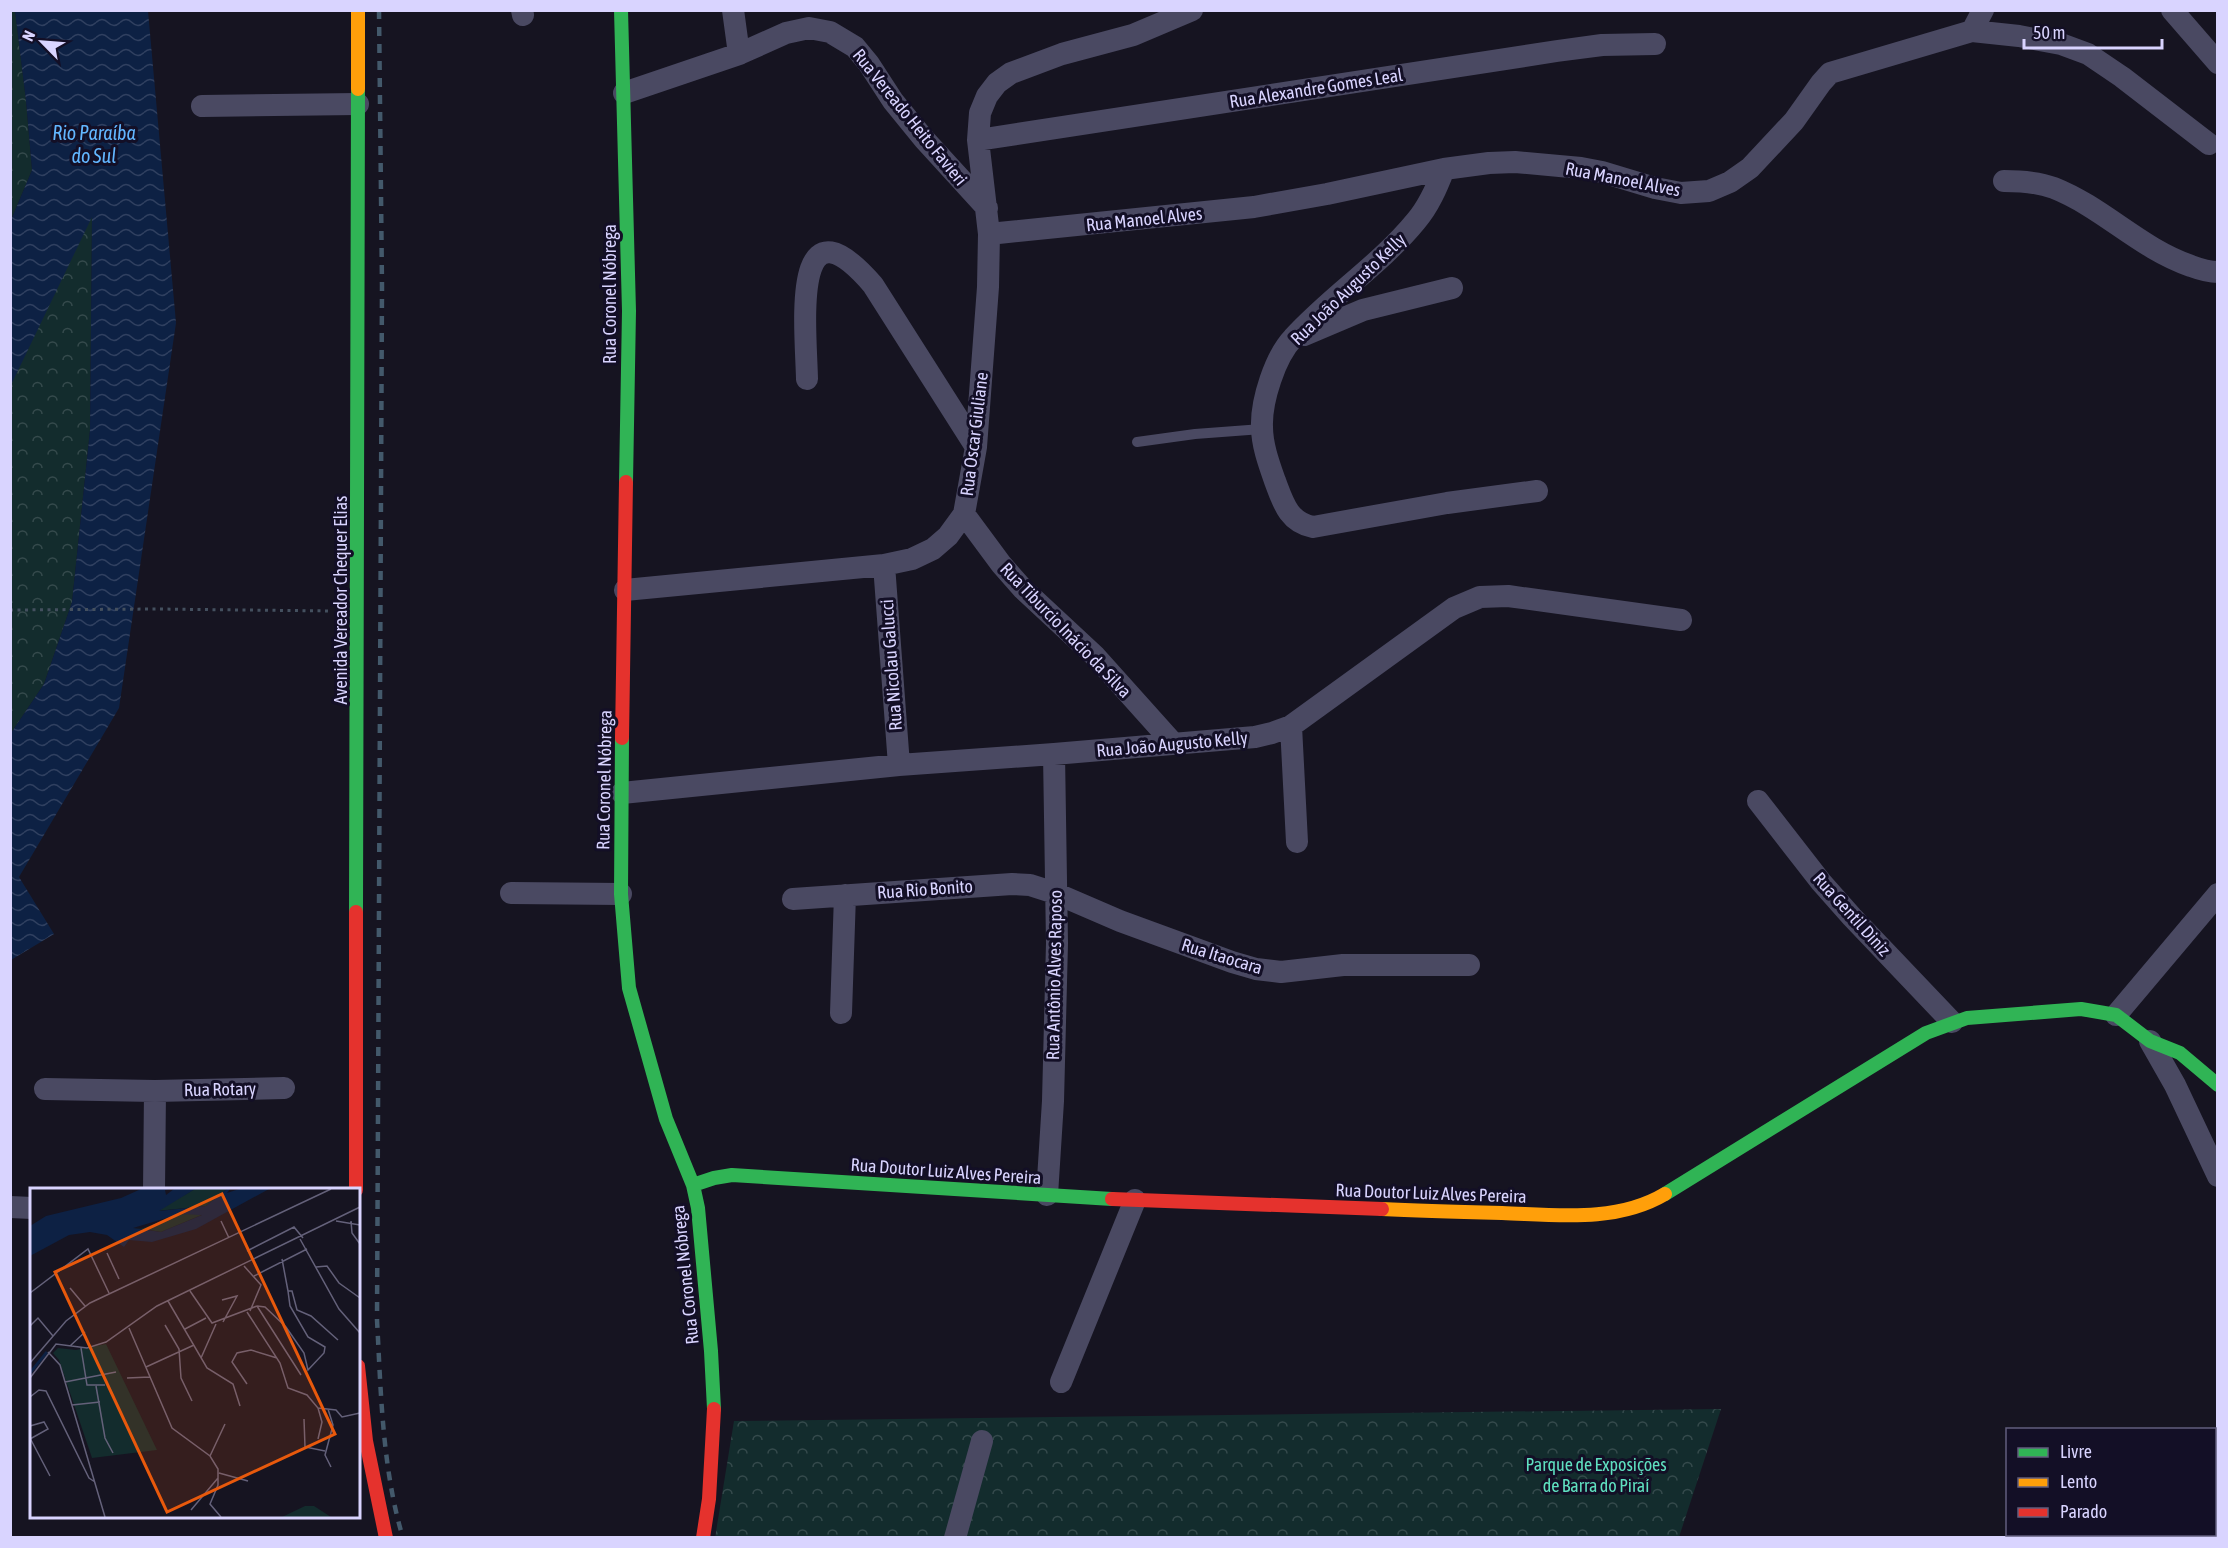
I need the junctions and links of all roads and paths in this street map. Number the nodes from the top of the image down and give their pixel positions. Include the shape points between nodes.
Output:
1 (358, 10) edge
2 (621, 10) edge
3 (733, 10) edge
4 (1192, 10) edge
5 (1983, 10) edge
6 (2172, 10) edge
7 (1972, 32) junction
8 (1655, 44) dead end
9 (739, 54) junction
10 (2217, 63) edge
11 (624, 93) junction
12 (358, 104) junction
13 (202, 106) dead end
14 (978, 140) junction
15 (2209, 144) dead end
16 (1444, 169) junction
17 (2004, 181) dead end
18 (987, 208) junction
19 (989, 234) junction
20 (2217, 272) edge
21 (1452, 288) dead end
22 (1291, 339) junction
23 (807, 379) dead end
24 (1262, 429) junction
25 (1137, 442) dead end
26 (976, 447) junction
27 (1537, 491) dead end
28 (964, 514) junction
29 (884, 565) junction
30 (625, 590) junction
31 (10, 610) edge
32 (358, 612) junction
33 (1681, 620) dead end
34 (1291, 726) junction
35 (1173, 743) junction
36 (1053, 754) junction
37 (899, 765) junction
38 (621, 793) junction
39 (1758, 801) dead end
40 (1297, 842) dead end
41 (511, 893) dead end
42 (1055, 893) junction
43 (621, 894) junction
44 (2217, 894) edge
45 (844, 895) junction
46 (793, 899) dead end
47 (1469, 964) dead end
48 (841, 1013) dead end
49 (2116, 1014) junction
50 (1952, 1022) junction
51 (2150, 1041) junction
52 (2217, 1085) edge
53 (284, 1088) dead end
54 (45, 1089) dead end
55 (155, 1091) junction
56 (2217, 1176) edge
57 (693, 1185) junction
58 (154, 1188) edge
59 (356, 1188) edge
60 (1047, 1195) junction
61 (1135, 1200) junction
62 (10, 1207) edge
63 (30, 1208) edge
64 (1060, 1382) dead end
65 (360, 1404) edge
66 (982, 1441) dead end
67 (362, 1442) edge
68 (386, 1538) edge
69 (703, 1538) edge
70 (955, 1538) edge

1 - 12 street, Avenida Vereador Chequer Elias
2 - 11 street, Rua Coronel Nóbrega
3 - 9 street
4 - 14 street, Rua Oscar Giuliane via 1133,35 1011,73 987,96 980,113
5 - 7 street
6 - 10 street
7 - 15 street, Rua Manoel Alves via 2019,36 2088,54
7 - 16 street, Rua Manoel Alves via 1830,73 1794,121 1750,168 1710,191 1681,193 1655,189 1602,172 1546,165 1489,163
8 - 14 street, Rua Alexandre Gomes Leal via 1557,51
9 - 11 street, Rua Vereado Heito Favieri
9 - 18 street, Rua Vereado Heito Favieri via 786,33 809,28 830,32 855,47 924,139
11 - 30 street, Rua Coronel Nóbrega via 628,311
12 - 13 street
12 - 32 street, Avenida Vereador Chequer Elias
14 - 18 street, Rua Oscar Giuliane
16 - 19 street, Rua Manoel Alves via 1254,207
16 - 22 street, Rua João Augusto Kelly via 1433,195 1403,237
17 - 20 street via 2052,187 2092,208 2154,251
18 - 19 street, Rua Oscar Giuliane
19 - 26 street, Rua Oscar Giuliane
21 - 22 street via 1363,310
22 - 24 street, Rua João Augusto Kelly via 1264,399
23 - 26 street via 808,276 822,254 834,252 856,265 873,285
24 - 25 lane
24 - 27 street, Rua João Augusto Kelly via 1276,481 1289,513 1301,525 1329,525 1447,502
26 - 28 street, Rua Oscar Giuliane
28 - 29 street, Rua Oscar Giuliane via 933,549
28 - 35 street, Rua Tiburcio Inácio da Silva via 1023,589 1095,656
29 - 30 street, Rua Oscar Giuliane
29 - 37 street, Rua Nicolau Galucci
30 - 38 street, Rua Coronel Nóbrega
31 - 32 path
32 - 59 street, Avenida Vereador Chequer Elias
33 - 34 street, Rua João Augusto Kelly via 1508,597 1480,597 1454,608
34 - 35 street, Rua João Augusto Kelly via 1255,737
34 - 40 street
35 - 36 street, Rua João Augusto Kelly
36 - 37 street, Rua João Augusto Kelly
36 - 42 street, Rua Antônio Alves Raposo
37 - 38 street, Rua João Augusto Kelly
38 - 43 street, Rua Coronel Nóbrega
39 - 50 street, Rua Gentil Diniz via 1836,900
41 - 43 street
42 - 45 street, Rua Rio Bonito via 1012,884
42 - 47 street, Rua Itaocara via 1084,908 1256,969 1281,972 1343,965
42 - 60 street, Rua Antônio Alves Raposo via 1053,1101
43 - 57 street, Rua Coronel Nóbrega via 635,1014 666,1119
44 - 49 street
45 - 46 street, Rua Rio Bonito
45 - 48 street
49 - 50 street, Rua Doutor Luiz Alves Pereira via 2081,1009
49 - 51 street
50 - 61 street, Rua Doutor Luiz Alves Pereira via 1926,1033 1656,1199 1629,1210 1572,1216
51 - 52 street via 2180,1053
51 - 56 street via 2180,1094
53 - 55 street, Rua Rotary
54 - 55 street, Rua Rotary
55 - 58 street
57 - 60 street, Rua Doutor Luiz Alves Pereira via 732,1175
57 - 69 street, Rua Coronel Nóbrega via 714,1411
60 - 61 street, Rua Doutor Luiz Alves Pereira
61 - 64 street
62 - 63 street
65 - 67 street
66 - 70 street
67 - 68 street

